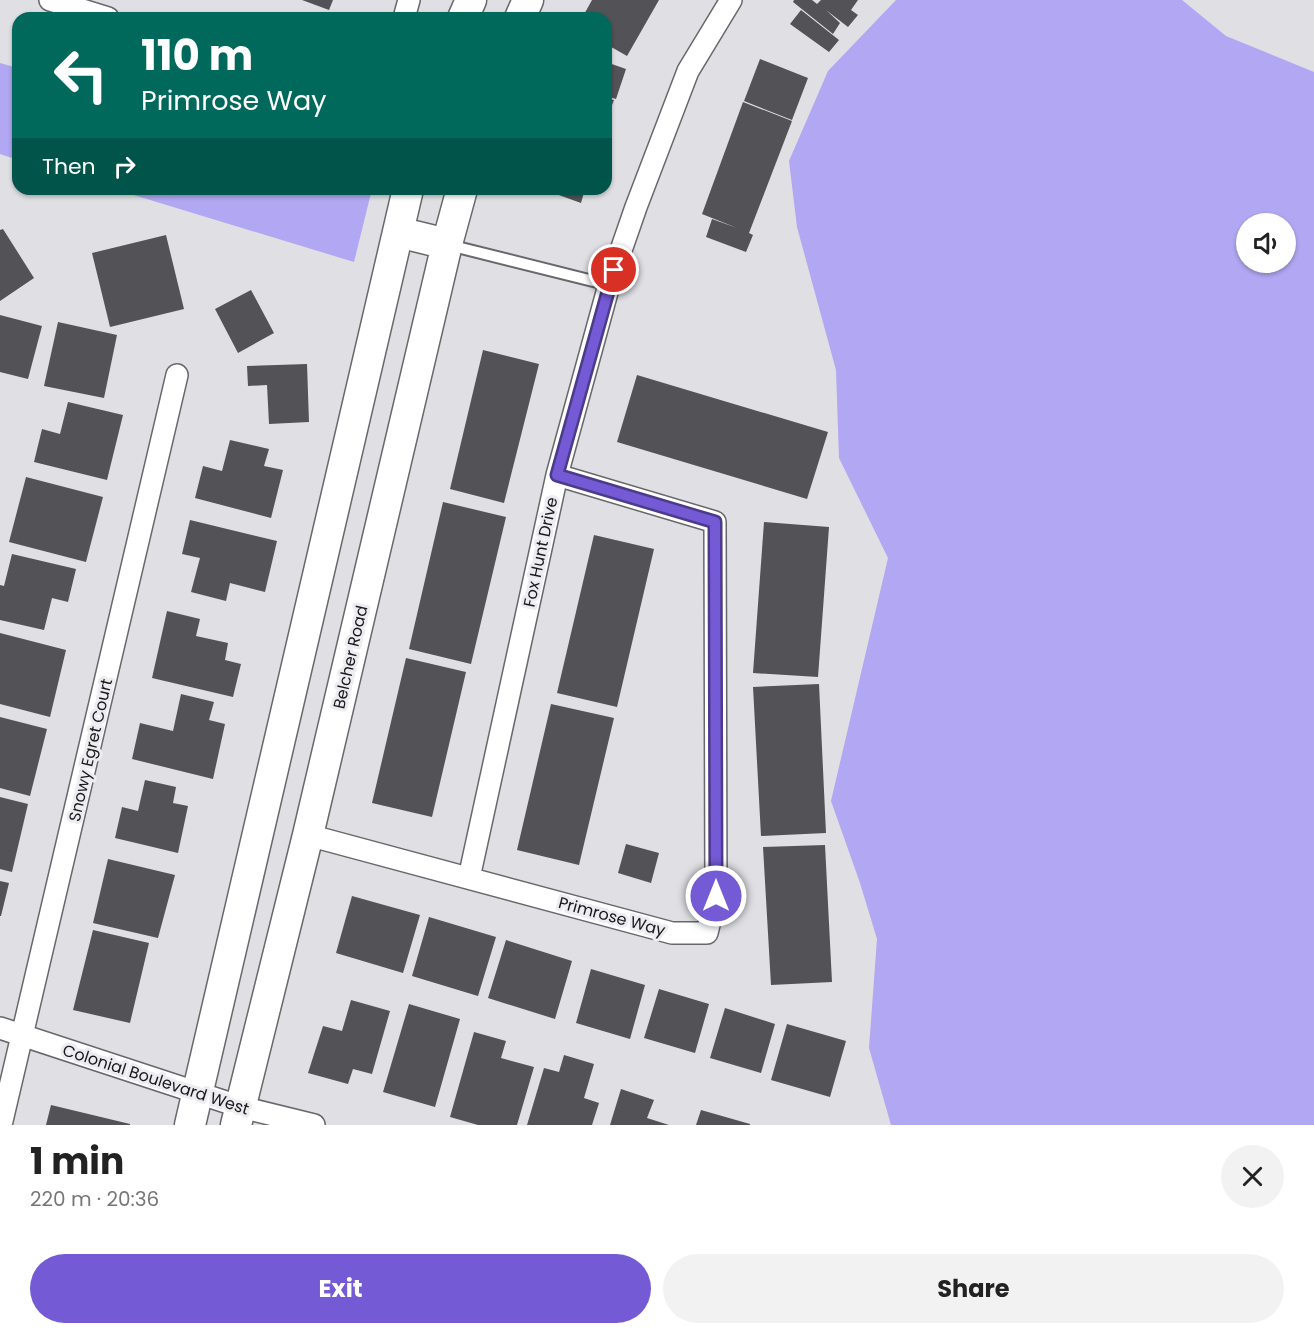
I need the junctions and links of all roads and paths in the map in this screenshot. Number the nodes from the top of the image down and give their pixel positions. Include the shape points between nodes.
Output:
1 (50, 0) edge
2 (731, 0) edge
3 (89, 12) edge
4 (407, 195) edge
5 (460, 195) edge
6 (398, 232) junction
7 (447, 244) junction
8 (609, 285) junction
9 (177, 375) dead end
10 (557, 475) junction
11 (308, 836) junction
12 (469, 878) junction
13 (0, 1028) edge
14 (23, 1036) junction
15 (198, 1093) junction
16 (239, 1116) edge
17 (1, 1125) edge
18 (190, 1125) edge
19 (314, 1125) edge

1 - 3 street
2 - 8 street, Fox Hunt Drive via 688,71
4 - 6 main road
5 - 7 main road, Belcher Road
6 - 7 main road
6 - 15 main road
7 - 8 lane
7 - 11 main road, Belcher Road
8 - 10 street, Fox Hunt Drive
9 - 14 street, Snowy Egret Court
10 - 12 street, Fox Hunt Drive
10 - 12 street, Primrose Way via 715,522 716,896 707,933 672,933
11 - 12 street, Primrose Way
11 - 16 main road, Belcher Road
13 - 14 street, Colonial Boulevard West
14 - 15 street, Colonial Boulevard West
14 - 17 street, Snowy Egret Court
15 - 16 street, Colonial Boulevard West
15 - 18 main road
16 - 19 street, Colonial Boulevard West

